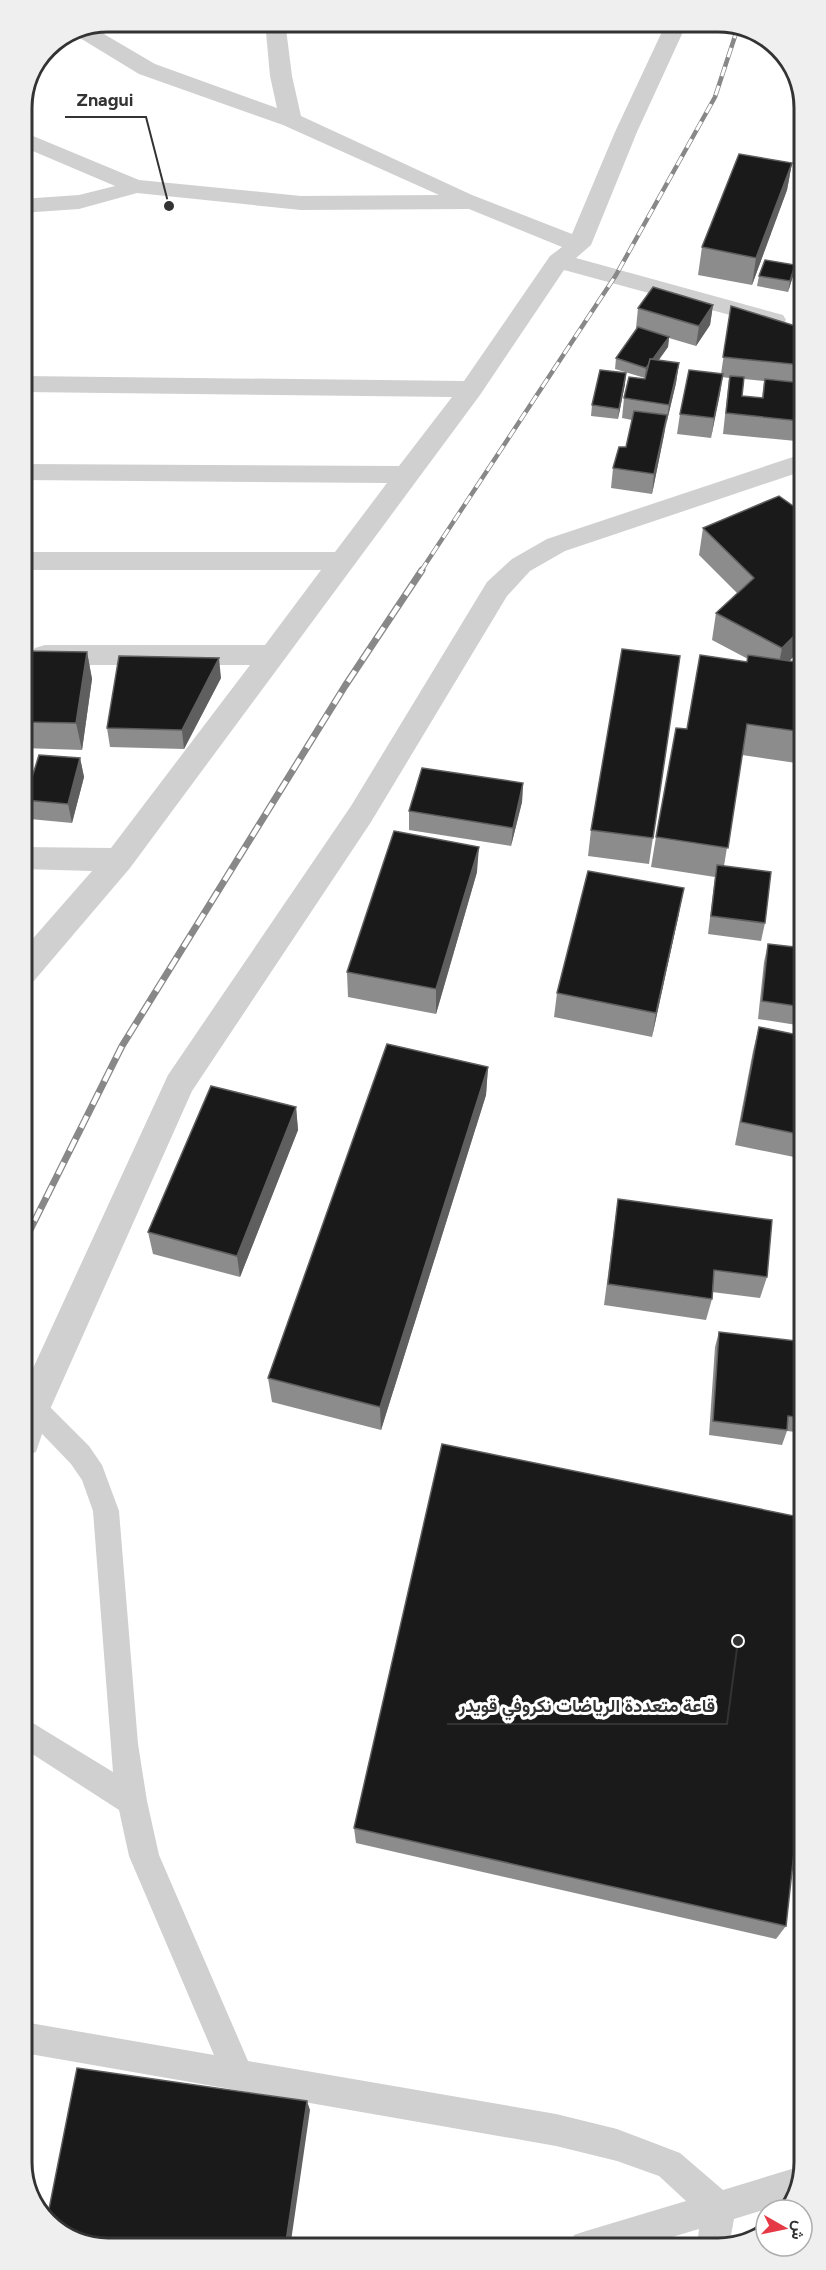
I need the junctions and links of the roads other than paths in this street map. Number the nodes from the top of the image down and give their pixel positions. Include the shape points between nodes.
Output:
1 (276, 32) edge
2 (673, 32) edge
3 (89, 34) edge
4 (291, 120) junction
5 (32, 143) edge
6 (135, 186) junction
7 (472, 202) junction
8 (32, 206) edge
9 (579, 245) junction
10 (558, 261) junction
11 (791, 325) edge
12 (32, 384) edge
13 (471, 389) junction
14 (794, 465) edge
15 (32, 472) edge
16 (406, 475) junction
17 (32, 561) edge
18 (342, 561) junction
19 (32, 655) edge
20 (271, 655) junction
21 (32, 858) edge
22 (119, 860) junction
23 (32, 961) edge
24 (33, 1407) junction
25 (32, 1410) edge
26 (32, 1737) edge
27 (132, 1801) junction
28 (32, 2039) edge
29 (239, 2076) junction
30 (790, 2185) edge
31 (719, 2208) junction
32 (616, 2238) edge
33 (714, 2238) edge

1 - 4 street
2 - 9 street
3 - 4 street via 147,69
4 - 7 street
5 - 6 street
6 - 7 street via 301,203
6 - 8 street via 74,205
7 - 9 street
9 - 10 street
10 - 11 street
10 - 13 street
12 - 13 street
13 - 16 street
14 - 24 street via 556,545 521,565 497,589 361,814 179,1084
15 - 16 street
16 - 18 street
17 - 18 street
18 - 20 street
19 - 20 street
20 - 22 street
21 - 22 street
22 - 23 street
24 - 25 street
24 - 27 lane via 80,1455 93,1474 106,1511
26 - 27 lane
27 - 29 lane via 144,1856
28 - 29 lane
29 - 31 lane via 556,2130 617,2145 669,2164
30 - 31 lane
31 - 32 lane
31 - 33 lane

